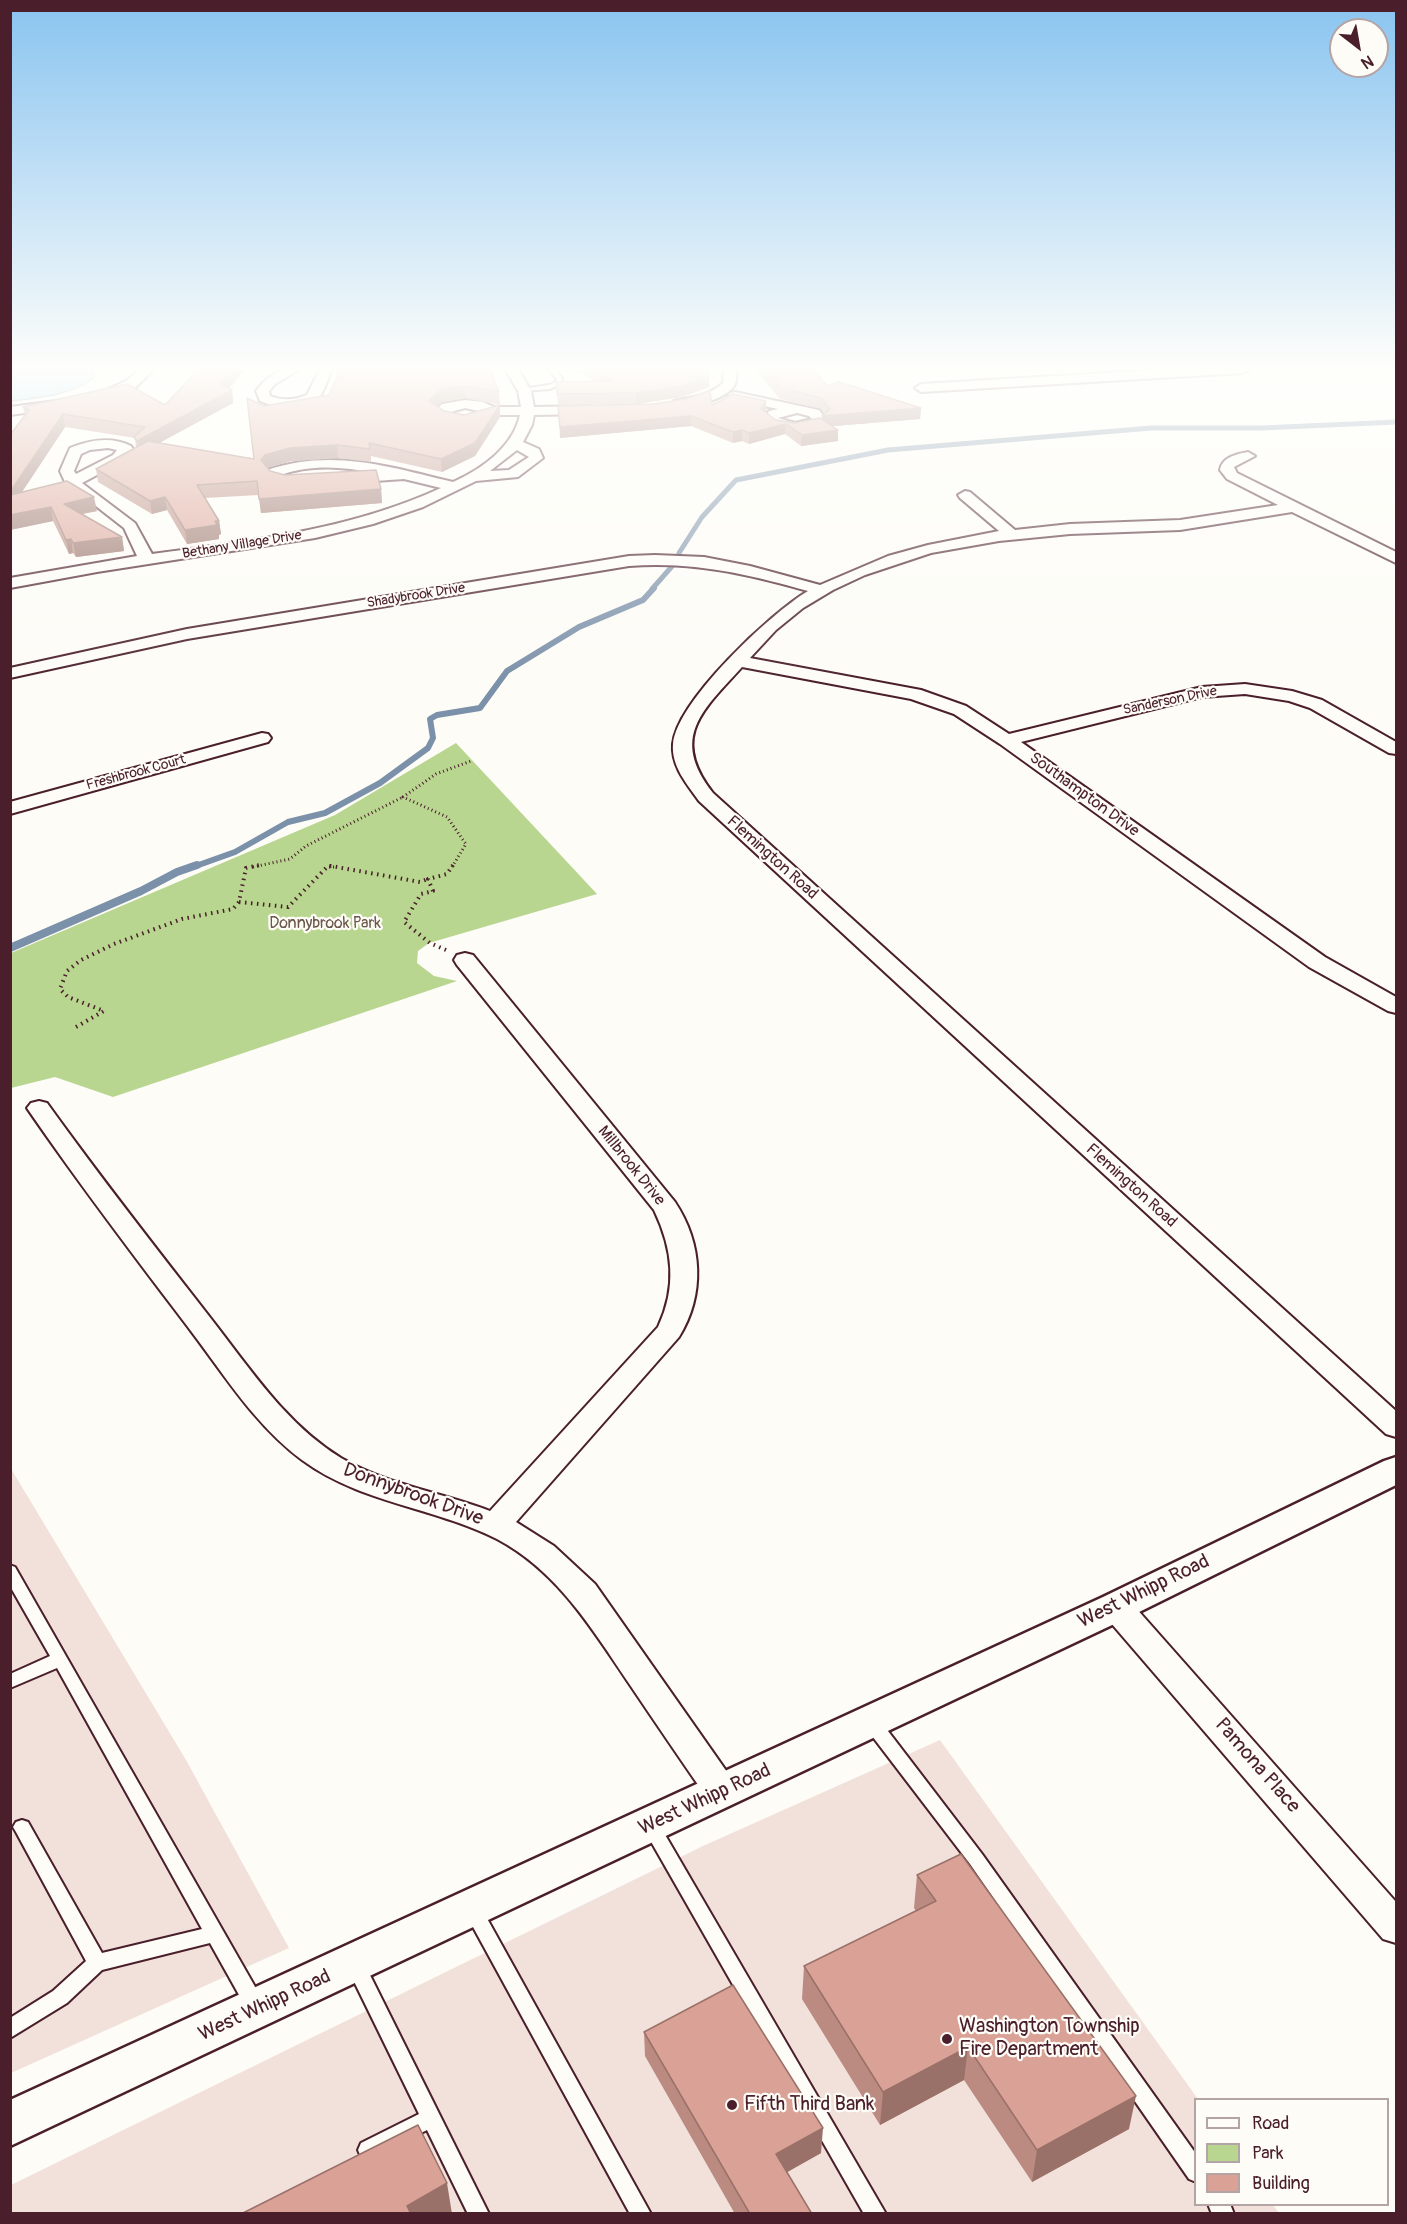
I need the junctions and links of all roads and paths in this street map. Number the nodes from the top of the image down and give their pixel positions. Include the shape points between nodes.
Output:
1 (273, 473) edge
2 (388, 473) edge
3 (479, 473) edge
4 (515, 473) edge
5 (1229, 473) edge
6 (402, 476) junction
7 (473, 477) junction
8 (72, 482) edge
9 (455, 487) junction
10 (965, 495) dead end
11 (1292, 507) junction
12 (1012, 535) junction
13 (1396, 558) edge
14 (147, 560) junction
15 (10, 583) edge
16 (821, 590) junction
17 (739, 662) junction
18 (10, 673) edge
19 (262, 738) dead end
20 (1006, 740) junction
21 (1396, 749) edge
22 (471, 761) dead end
23 (403, 797) junction
24 (10, 808) edge
25 (428, 879) junction
26 (239, 902) junction
27 (465, 960) joint
28 (1396, 1006) edge
29 (76, 1027) dead end
30 (39, 1108) dead end
31 (1396, 1427) edge
32 (1396, 1470) edge
33 (496, 1525) junction
34 (10, 1571) edge
35 (1116, 1607) junction
36 (60, 1659) junction
37 (10, 1682) edge
38 (870, 1720) junction
39 (722, 1792) junction
40 (651, 1825) junction
41 (22, 1827) dead end
42 (472, 1909) junction
43 (1396, 1927) edge
44 (215, 1934) junction
45 (97, 1963) junction
46 (354, 1964) junction
47 (257, 2009) junction
48 (10, 2029) edge
49 (431, 2118) junction
50 (10, 2124) edge
51 (348, 2160) edge
52 (1194, 2169) edge
53 (480, 2214) edge
54 (641, 2214) edge
55 (876, 2214) edge

1 - 6 street via 286,482
2 - 6 street
3 - 7 street, Bethany Village Drive
4 - 7 street
5 - 11 street
6 - 9 street
7 - 9 street, Bethany Village Drive
8 - 14 street via 130,526
9 - 14 street, Bethany Village Drive via 402,509 336,528
10 - 12 street
11 - 12 street, Flemington Road via 1181,525
11 - 13 street
12 - 16 street, Flemington Road via 917,553 874,566
14 - 15 street, Bethany Village Drive
16 - 17 street, Flemington Road via 779,620
16 - 18 street, Shadybrook Drive via 712,561 629,561 187,634
17 - 20 street, Southampton Drive via 915,693 960,710
17 - 31 street, Flemington Road via 698,706 682,735 680,748 685,765 706,797
19 - 24 street, Freshbrook Court
20 - 21 street, Sanderson Drive via 1202,692 1245,689 1316,704
20 - 28 street, Southampton Drive via 1317,962
22 - 23 path via 436,774
23 - 25 path via 447,817 466,844 447,874
23 - 26 path via 290,858 246,868
25 - 26 path via 420,882 331,866 288,907
25 - 27 path via 433,891 422,894 405,922 430,943
26 - 29 path via 233,909 182,919 81,960 68,971 60,989 68,998 104,1011
27 - 33 street, Millbrook Drive via 666,1208 684,1257 685,1291 669,1331
30 - 33 street, Donnybrook Drive via 179,1297 275,1420 300,1444 369,1484
32 - 35 street, West Whipp Road
33 - 39 street, Donnybrook Drive via 558,1565 584,1593
34 - 36 lane
35 - 38 street, West Whipp Road
35 - 43 street, Pamona Place
36 - 37 lane
36 - 44 lane
38 - 39 street, West Whipp Road
38 - 52 lane via 976,1859
39 - 40 street, West Whipp Road
40 - 42 street, West Whipp Road
40 - 55 lane
41 - 45 lane
42 - 46 street, West Whipp Road
42 - 54 lane
44 - 45 lane
44 - 47 lane
45 - 48 lane via 60,1997
46 - 47 street, West Whipp Road
46 - 49 lane
47 - 50 street, West Whipp Road
49 - 51 lane
49 - 53 lane

